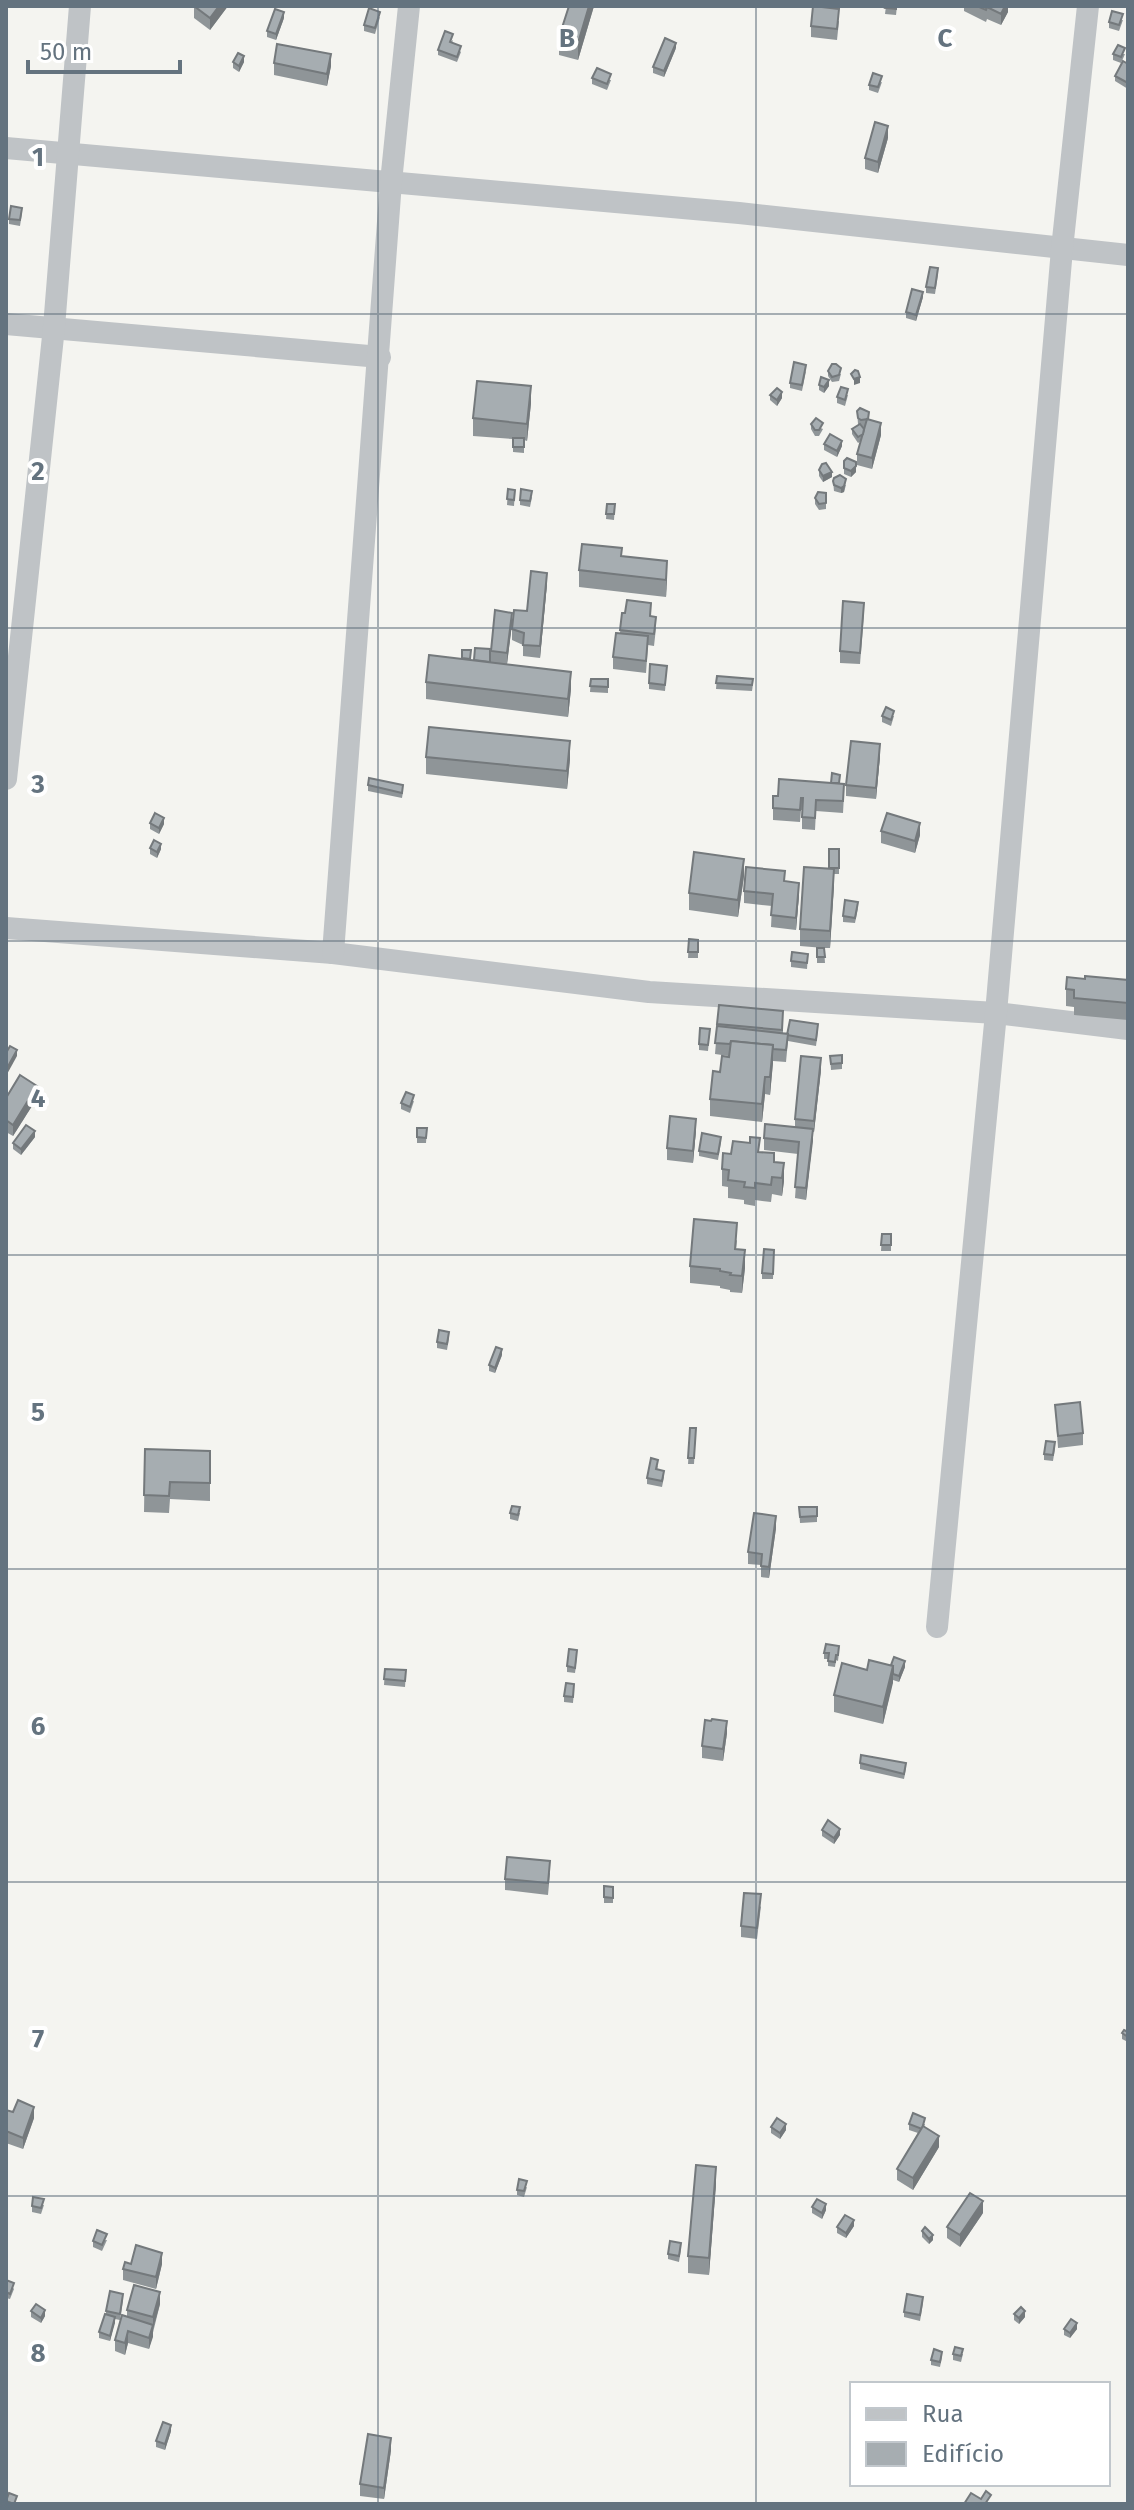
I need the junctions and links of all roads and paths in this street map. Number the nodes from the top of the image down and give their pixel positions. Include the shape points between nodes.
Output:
1 (80, 6) edge
2 (409, 6) edge
3 (1088, 6) edge
4 (6, 148) edge
5 (68, 154) junction
6 (391, 182) junction
7 (1062, 249) junction
8 (1128, 255) edge
9 (6, 324) edge
10 (54, 327) junction
11 (380, 357) junction
12 (6, 779) edge
13 (6, 928) edge
14 (333, 953) junction
15 (996, 1013) junction
16 (1128, 1029) edge
17 (937, 1627) dead end

1 - 5 street
2 - 6 street
3 - 7 street
4 - 5 street
5 - 6 street
5 - 10 street
6 - 7 street
6 - 11 street
7 - 8 street
7 - 15 street
9 - 10 street
10 - 11 street
10 - 12 street
11 - 14 street
13 - 14 street
14 - 15 street via 649,992
15 - 16 street
15 - 17 street

